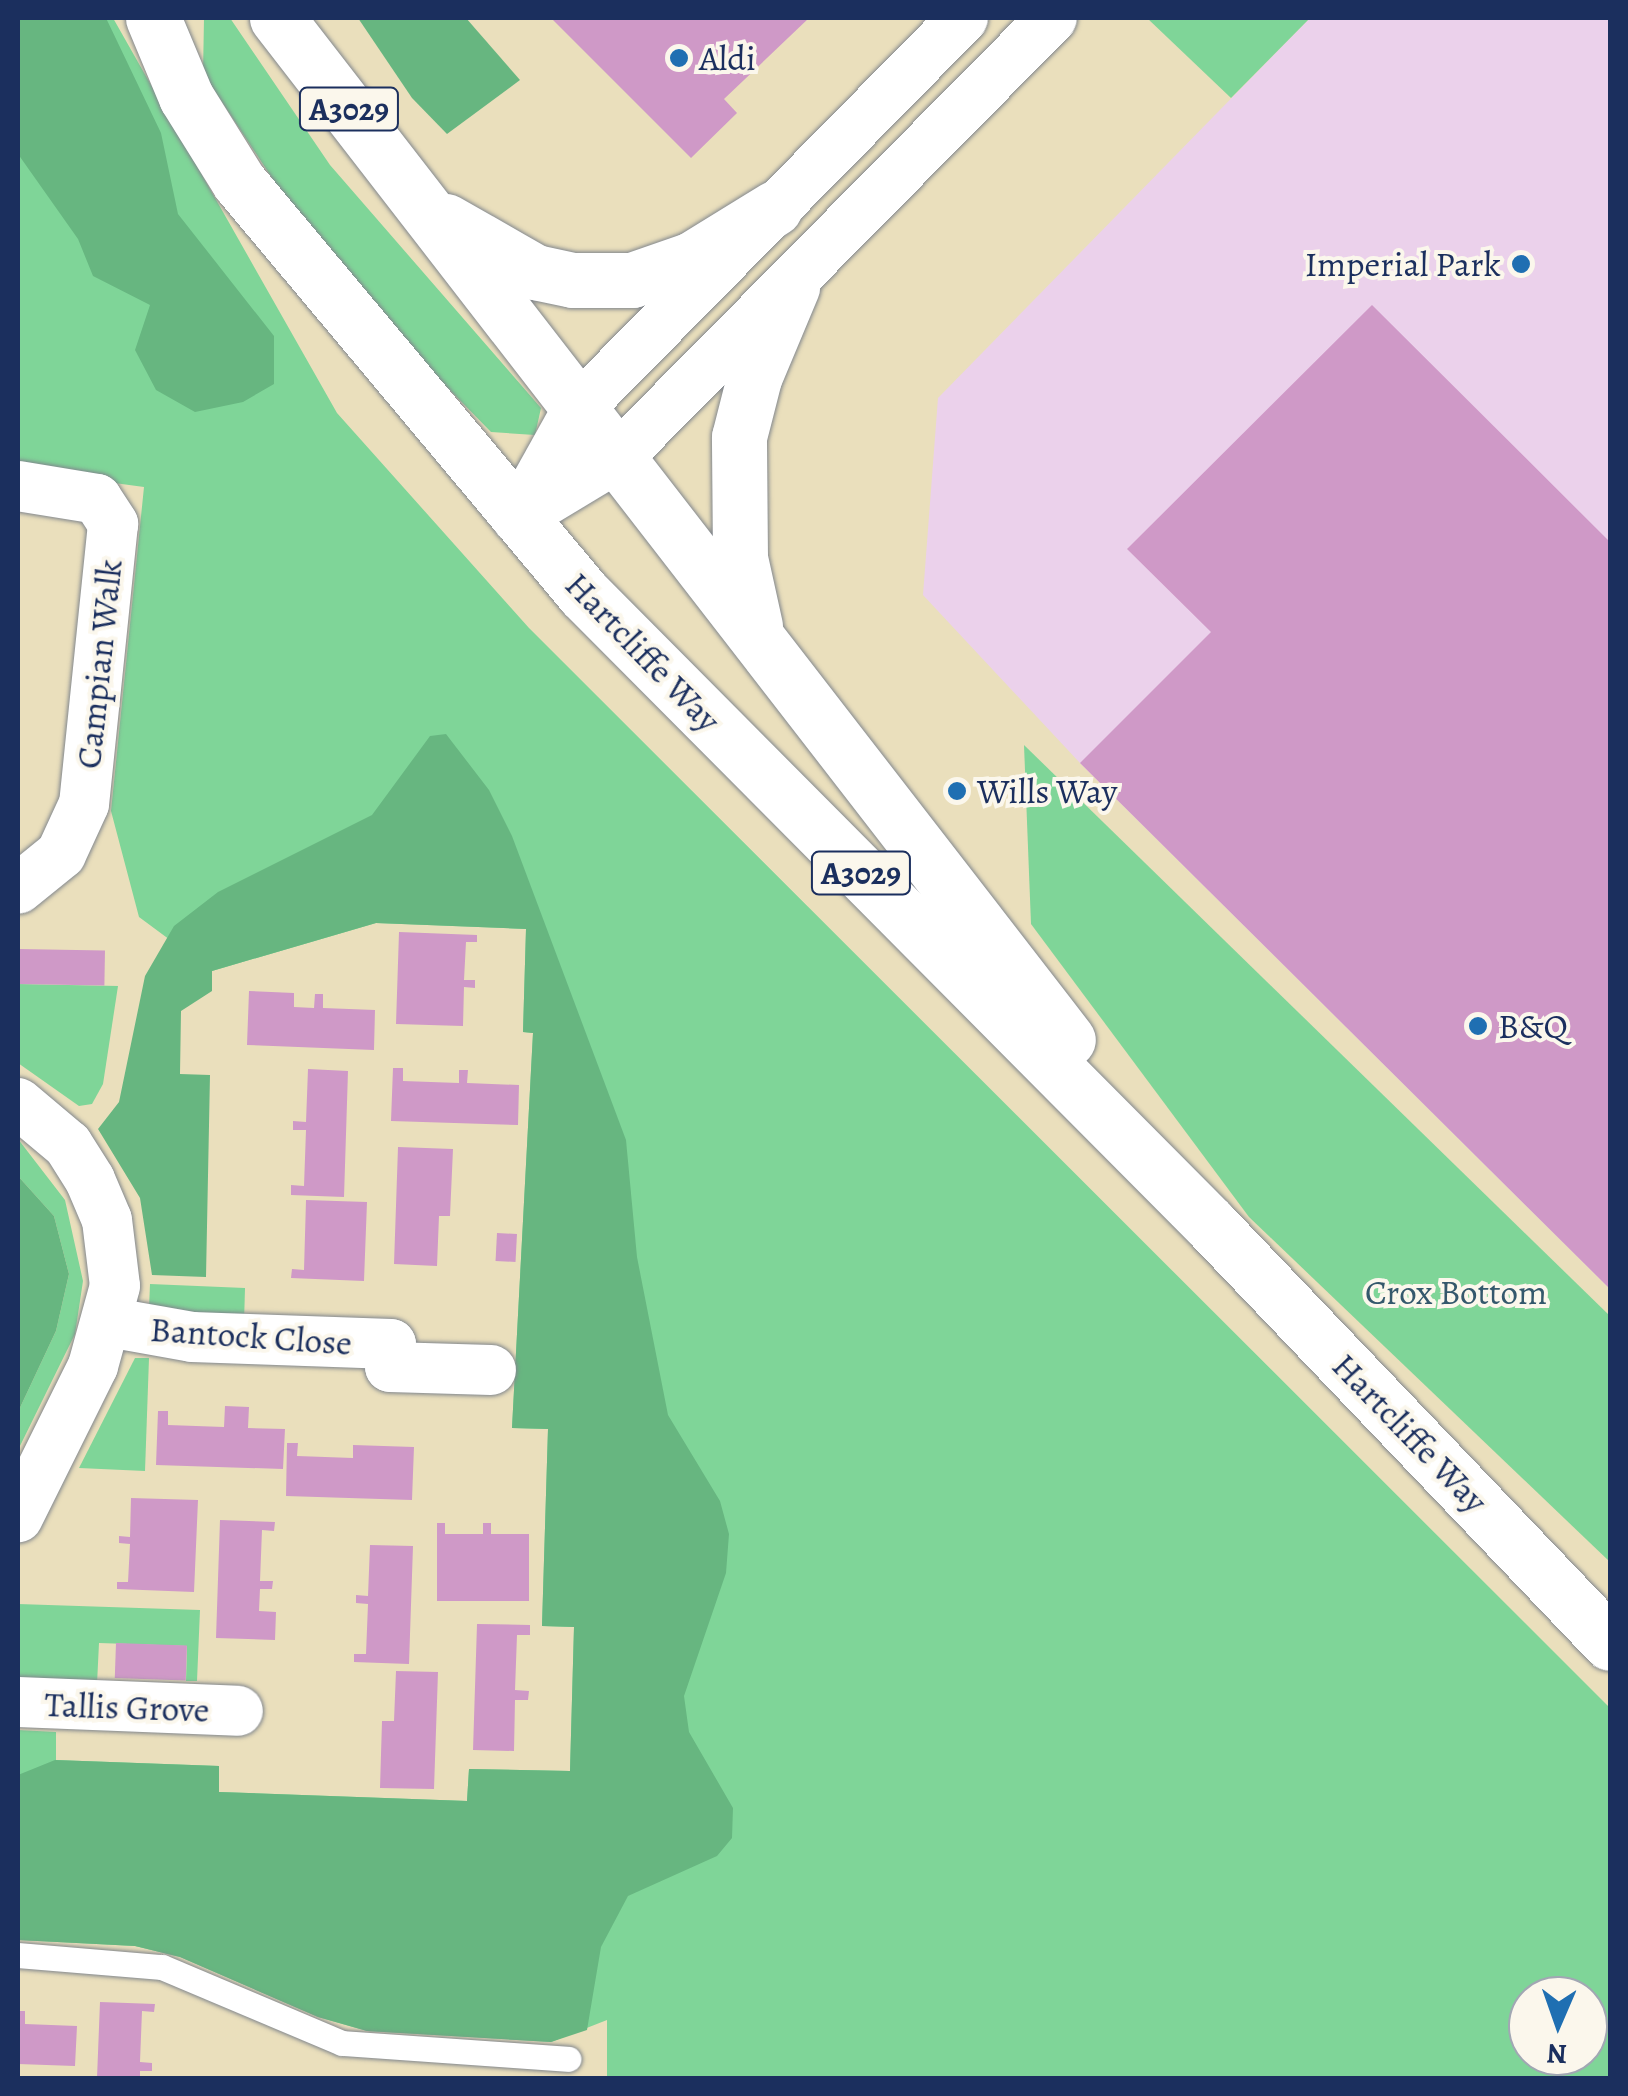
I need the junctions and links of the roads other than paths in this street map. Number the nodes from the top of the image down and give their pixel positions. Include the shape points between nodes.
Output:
1 (153, 18) edge
2 (277, 18) edge
3 (963, 18) edge
4 (1052, 18) edge
5 (419, 202) junction
6 (775, 208) junction
7 (792, 287) junction
8 (577, 410) junction
9 (618, 458) junction
10 (18, 486) edge
11 (517, 518) junction
12 (758, 639) junction
13 (18, 889) edge
14 (18, 1103) edge
15 (1210, 1224) junction
16 (108, 1322) junction
17 (491, 1370) dead end
18 (18, 1517) edge
19 (1610, 1643) edge
20 (18, 1702) edge
21 (238, 1711) dead end
22 (18, 1955) edge
23 (568, 2059) dead end

1 - 11 highway, Hartcliffe Way / A3029 via 186,97 239,182
2 - 5 highway, Hartcliffe Way / A3029
3 - 6 street
4 - 7 street
5 - 6 highway via 490,250 535,272 573,280 632,280 692,259
5 - 8 highway, Hartcliffe Way / A3029
6 - 8 street
7 - 9 street
7 - 12 highway via 754,378 739,437 740,558
8 - 9 highway, Hartcliffe Way
8 - 11 street
9 - 11 street
9 - 12 highway, Hartcliffe Way / A3029
10 - 13 street, Campian Walk via 97,499 113,524 84,804 60,854
11 - 15 highway, Hartcliffe Way / A3029 via 601,612
12 - 15 highway, Hartcliffe Way / A3029
14 - 16 street via 68,1145 102,1206 114,1270
15 - 19 highway, Hartcliffe Way / A3029
16 - 17 street, Bantock Close via 192,1338 391,1344 390,1367
16 - 18 street
20 - 21 street, Tallis Grove
22 - 23 lane via 162,1968 342,2043

